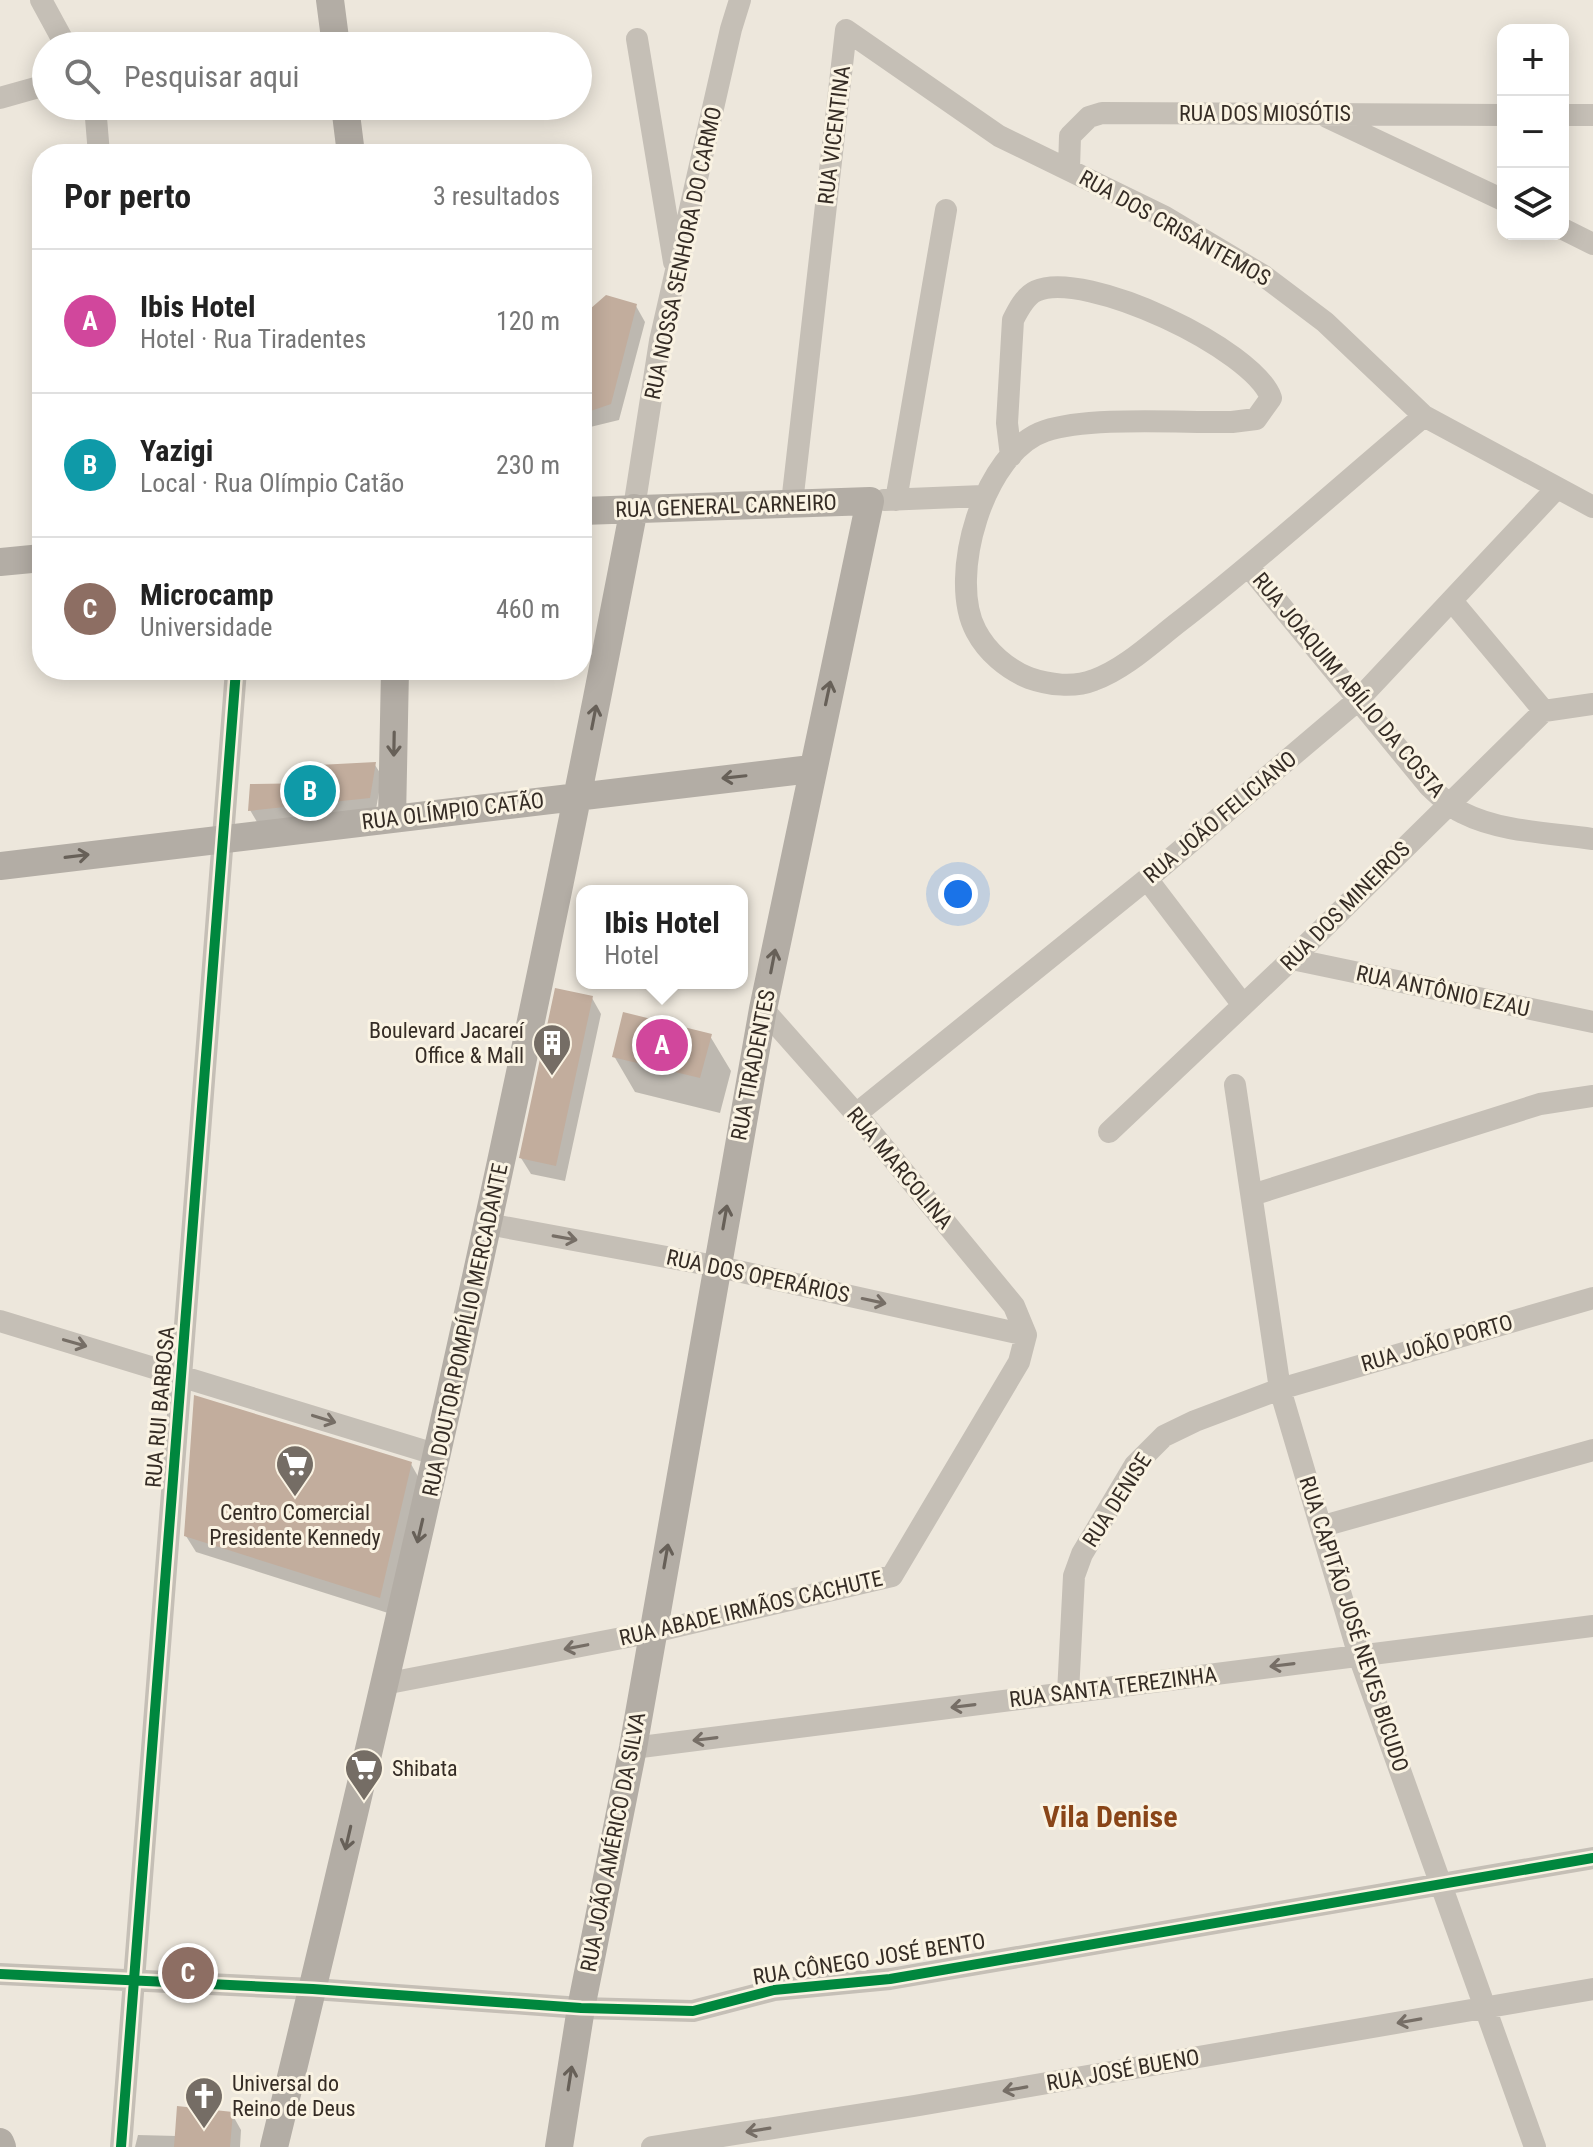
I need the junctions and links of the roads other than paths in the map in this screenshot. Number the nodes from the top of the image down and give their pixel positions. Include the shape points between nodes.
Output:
1 (41, 0) edge
2 (330, 0) edge
3 (740, 0) edge
4 (58, 32) edge
5 (334, 32) edge
6 (637, 39) dead end
7 (32, 89) edge
8 (0, 98) edge
9 (1320, 113) junction
10 (1497, 115) edge
11 (1569, 115) edge
12 (1593, 115) edge
13 (96, 120) edge
14 (347, 120) edge
15 (98, 144) edge
16 (350, 144) edge
17 (1069, 169) junction
18 (1497, 197) edge
19 (946, 210) dead end
20 (1569, 232) edge
21 (1593, 244) edge
22 (676, 274) junction
23 (1424, 416) junction
24 (1011, 456) junction
25 (1556, 489) junction
26 (983, 496) junction
27 (883, 500) junction
28 (792, 503) junction
29 (1593, 507) edge
30 (634, 508) junction
31 (592, 510) edge
32 (32, 559) edge
33 (0, 562) edge
34 (1249, 567) junction
35 (1452, 601) junction
36 (235, 680) edge
37 (395, 680) edge
38 (1358, 700) junction
39 (1593, 704) edge
40 (1544, 711) junction
41 (811, 769) junction
42 (579, 794) junction
43 (1449, 803) junction
44 (392, 819) junction
45 (224, 838) junction
46 (1593, 839) edge
47 (0, 866) edge
48 (1147, 879) junction
49 (1292, 959) junction
50 (1243, 1005) junction
51 (763, 1009) junction
52 (1593, 1022) edge
53 (1235, 1085) dead end
54 (1593, 1096) edge
55 (856, 1114) junction
56 (1109, 1132) dead end
57 (1252, 1195) junction
58 (488, 1224) junction
59 (715, 1266) junction
60 (1593, 1298) edge
61 (0, 1321) edge
62 (1026, 1335) junction
63 (183, 1375) junction
64 (1280, 1389) junction
65 (1593, 1450) edge
66 (438, 1455) junction
67 (1323, 1526) junction
68 (1593, 1626) edge
69 (653, 1632) junction
70 (1359, 1656) junction
71 (384, 1684) junction
72 (1068, 1693) junction
73 (633, 1748) junction
74 (1593, 1858) edge
75 (1441, 1885) junction
76 (0, 1974) edge
77 (134, 1982) junction
78 (313, 1989) junction
79 (1593, 1989) edge
80 (581, 2008) junction
81 (1486, 2008) junction
82 (121, 2147) edge
83 (274, 2147) edge
84 (559, 2147) edge
85 (652, 2147) edge
86 (1535, 2147) edge

1 - 4 street
2 - 5 main road
3 - 22 street, RUA NOSSA SENHORA DO CARMO
6 - 22 street
7 - 8 street
9 - 10 street, RUA DOS MIOSÓTIS
9 - 17 street, RUA DOS MIOSÓTIS via 1102,113 1089,117 1070,136
9 - 18 street
11 - 12 street
13 - 15 street
14 - 16 main road
17 - 23 street, RUA DOS CRISÂNTEMOS via 1165,217 1264,276 1325,322
17 - 28 street, RUA VICENTINA via 999,136 846,30
19 - 27 street
20 - 21 street
22 - 30 street, RUA NOSSA SENHORA DO CARMO
23 - 25 street, RUA DOS CRISÂNTEMOS
23 - 34 street
24 - 24 street via 1042,431 1073,424 1256,419 1271,398 1266,384 1224,349 1172,320 1107,296 1036,291 1013,320 1007,423
24 - 26 street
25 - 29 street, RUA DOS CRISÂNTEMOS
25 - 35 street, RUA JOÃO FELICIANO
26 - 27 street
26 - 34 street via 966,579 974,629 1004,664 1044,683 1091,681 1110,674
27 - 28 main road, RUA GENERAL CARNEIRO
41 -> 27 main road, RUA TIRADENTES
28 - 30 main road, RUA GENERAL CARNEIRO
30 - 31 main road, RUA GENERAL CARNEIRO
42 -> 30 main road, RUA DOUTOR POMPÍLIO MERCADANTE
32 - 33 main road
34 - 38 street, RUA JOAQUIM ABÍLIO DA COSTA
35 - 38 street, RUA JOÃO FELICIANO
35 - 40 street
36 - 45 street, RUA RUI BARBOSA
37 -> 44 main road
38 - 43 street, RUA JOAQUIM ABÍLIO DA COSTA
38 - 48 street, RUA JOÃO FELICIANO
39 - 40 street
40 - 43 street, RUA DOS MINEIROS
41 -> 42 main road, RUA OLÍMPIO CATÃO
51 -> 41 main road, RUA TIRADENTES
42 - 44 main road, RUA OLÍMPIO CATÃO
42 - 58 main road, RUA DOUTOR POMPÍLIO MERCADANTE
43 - 46 street, RUA JOAQUIM ABÍLIO DA COSTA via 1484,821
43 - 49 street, RUA DOS MINEIROS
44 - 45 main road, RUA OLÍMPIO CATÃO
47 -> 45 main road, RUA OLÍMPIO CATÃO
45 - 63 street, RUA RUI BARBOSA
48 - 50 street
48 - 55 street, RUA JOÃO FELICIANO
49 - 50 street, RUA DOS MINEIROS
49 - 52 street, RUA ANTÔNIO EZAU
50 - 56 street, RUA DOS MINEIROS
51 - 55 street, RUA MARCOLINA
59 -> 51 main road, RUA TIRADENTES
53 - 57 street, RUA CAPITÃO JOSÉ NEVES BICUDO
54 - 57 street via 1540,1104
55 - 62 street, RUA MARCOLINA via 1014,1306
57 - 64 street, RUA CAPITÃO JOSÉ NEVES BICUDO
58 -> 59 street, RUA DOS OPERÁRIOS
58 - 66 main road, RUA DOUTOR POMPÍLIO MERCADANTE
59 -> 62 street, RUA DOS OPERÁRIOS
69 -> 59 main road, RUA TIRADENTES
60 - 64 street, RUA JOÃO PORTO
61 -> 63 street
62 - 69 street, RUA ABADE IRMÃOS CACHUTE via 1019,1362 895,1574
63 -> 66 street
63 - 77 street, RUA RUI BARBOSA
64 - 67 street, RUA CAPITÃO JOSÉ NEVES BICUDO
64 - 72 street, RUA DENISE via 1175,1431 1135,1465 1074,1576
65 - 67 street
66 -> 71 main road, RUA DOUTOR POMPÍLIO MERCADANTE
67 - 70 street, RUA CAPITÃO JOSÉ NEVES BICUDO
68 - 70 street, RUA SANTA TEREZINHA
69 -> 71 street, RUA ABADE IRMÃOS CACHUTE
69 - 73 main road, RUA JOÃO AMÉRICO DA SILVA
70 -> 72 street, RUA SANTA TEREZINHA
70 - 75 street, RUA CAPITÃO JOSÉ NEVES BICUDO
71 -> 78 main road, RUA DOUTOR POMPÍLIO MERCADANTE
72 -> 73 street, RUA SANTA TEREZINHA
73 - 80 main road, RUA JOÃO AMÉRICO DA SILVA
74 - 75 street, RUA CÔNEGO JOSÉ BENTO
75 - 80 street, RUA CÔNEGO JOSÉ BENTO via 890,1979 774,1990 693,2011
75 - 81 street, RUA CAPITÃO JOSÉ NEVES BICUDO
76 - 77 street, RUA CÔNEGO JOSÉ BENTO
77 - 78 street, RUA CÔNEGO JOSÉ BENTO
77 - 82 street, RUA RUI BARBOSA
78 - 80 street, RUA CÔNEGO JOSÉ BENTO
78 - 83 main road, RUA DOUTOR POMPÍLIO MERCADANTE
79 - 81 street, RUA JOSÉ BUENO
84 -> 80 main road, RUA JOÃO AMÉRICO DA SILVA
81 -> 85 street, RUA JOSÉ BUENO
81 - 86 street, RUA CAPITÃO JOSÉ NEVES BICUDO

